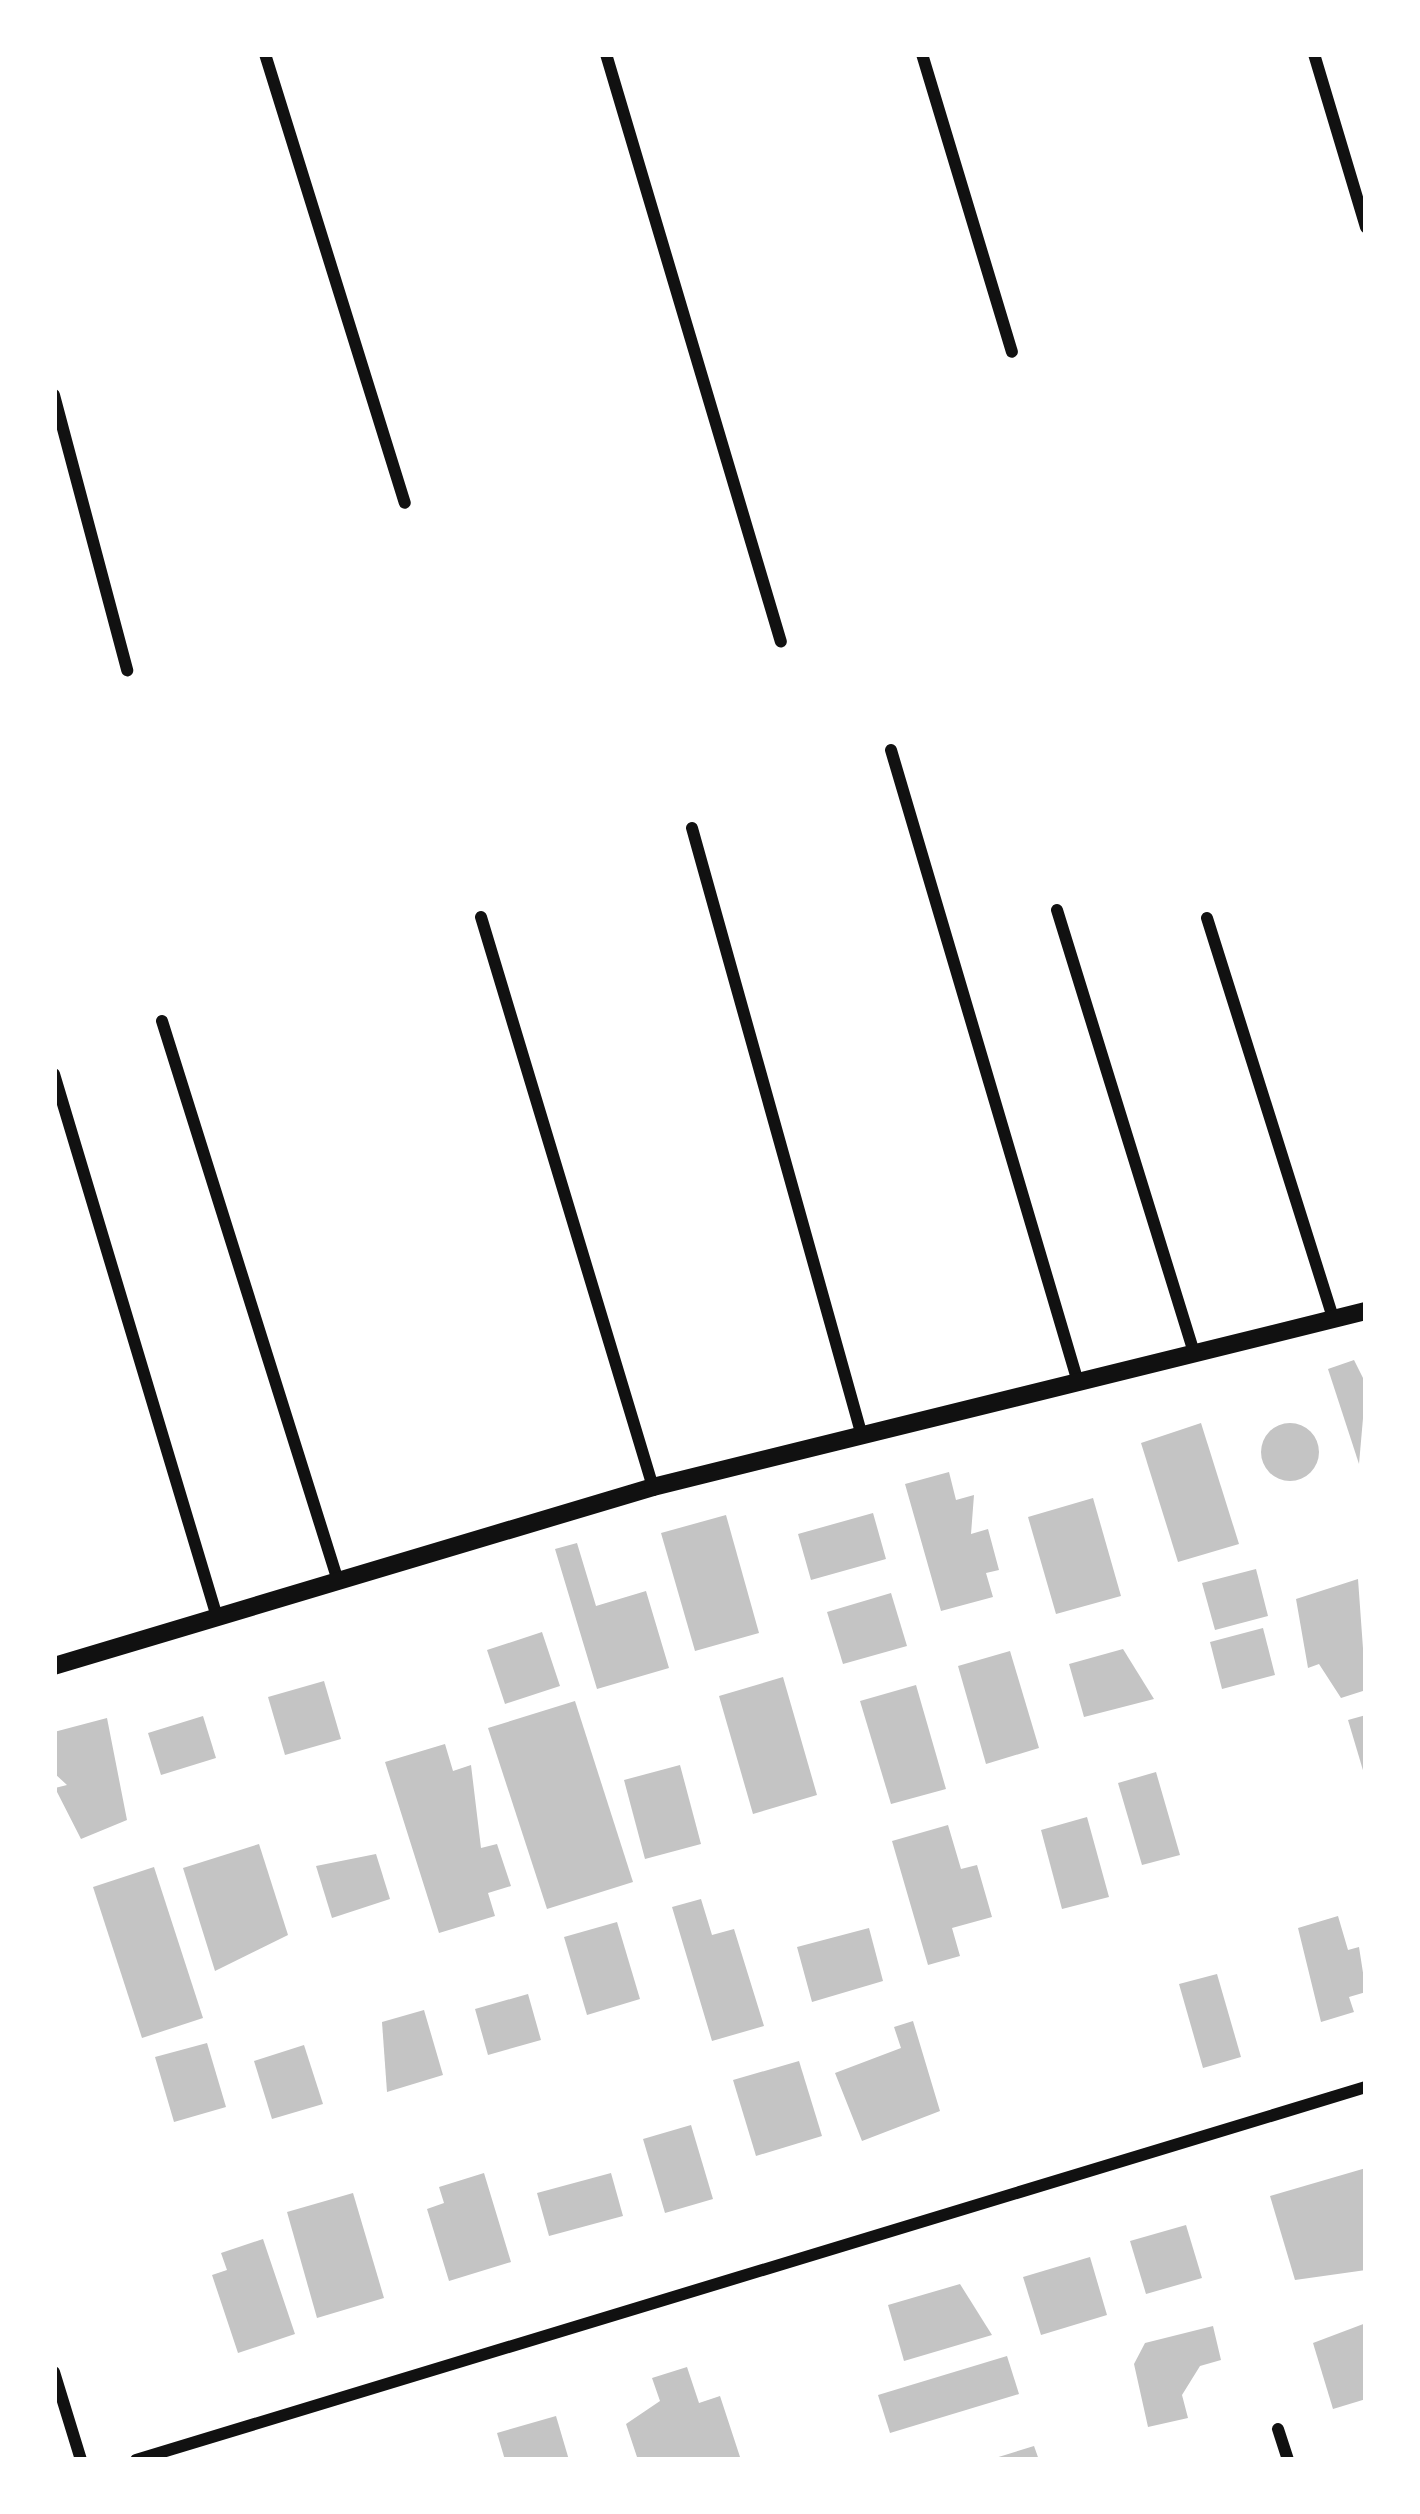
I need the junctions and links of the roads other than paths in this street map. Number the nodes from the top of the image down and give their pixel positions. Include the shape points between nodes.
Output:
1 (265, 54) edge
2 (606, 54) edge
3 (922, 54) edge
4 (1314, 54) edge
5 (1366, 227) edge
6 (1012, 352) dead end
7 (54, 395) edge
8 (405, 503) dead end
9 (781, 643) dead end
10 (127, 670) dead end
11 (891, 750) dead end
12 (692, 828) dead end
13 (1057, 910) dead end
14 (481, 917) dead end
15 (1207, 918) dead end
16 (162, 1021) dead end
17 (54, 1074) edge
18 (1366, 1311) edge
19 (1333, 1318) junction
20 (1194, 1353) junction
21 (1078, 1382) junction
22 (862, 1436) junction
23 (652, 1487) junction
24 (338, 1581) junction
25 (217, 1617) junction
26 (54, 1666) edge
27 (1366, 2087) edge
28 (54, 2372) edge
29 (1278, 2429) dead end
30 (81, 2460) edge
31 (136, 2460) edge
32 (1288, 2460) edge

1 - 8 street
2 - 9 street
3 - 6 street
4 - 5 street
7 - 10 street
11 - 21 street
12 - 22 street
13 - 20 street
14 - 23 street
15 - 19 street
16 - 24 street
17 - 25 street
18 - 19 street
19 - 20 street
20 - 21 street
21 - 22 street
22 - 23 street
23 - 24 street
24 - 25 street
25 - 26 street
27 - 31 street
28 - 30 street
29 - 32 street

